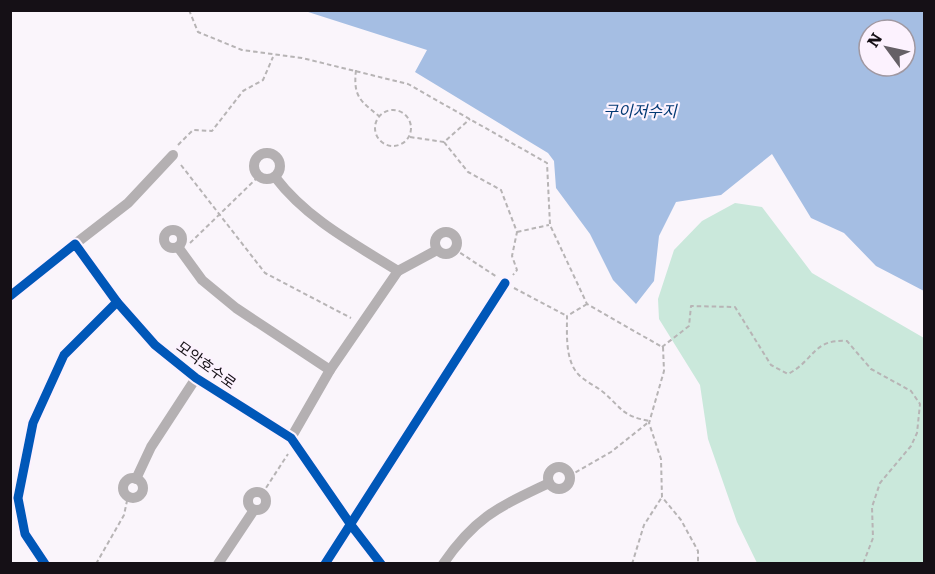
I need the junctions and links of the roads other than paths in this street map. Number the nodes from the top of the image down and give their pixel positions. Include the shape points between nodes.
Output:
1 (173, 155) road end
2 (275, 177) junction
3 (75, 244) junction
4 (180, 249) road end
5 (437, 250) junction
6 (398, 271) junction
7 (505, 283) road end
8 (10, 296) edge
9 (117, 302) junction
10 (330, 370) junction
11 (196, 378) junction
12 (291, 438) junction
13 (569, 476) road end
14 (262, 494) road end
15 (128, 496) road end
16 (351, 525) junction
17 (45, 564) edge
18 (218, 564) edge
19 (325, 564) edge
20 (381, 564) edge
21 (443, 564) edge

1 - 3 street via 128,203
2 - 2 street via 280,162 266,153 256,161 255,169 259,176
2 - 6 street via 291,198 318,221
3 - 8 street
3 - 9 street, 모악호수로
4 - 10 street via 202,280 236,309
5 - 5 street via 435,239 440,234 453,235 457,241 453,252
5 - 6 street
6 - 10 street
7 - 16 street
9 - 11 street, 모악호수로 via 155,345
9 - 17 street via 64,355 33,423 18,498 25,534
10 - 12 street
11 - 12 street, 모악호수로
11 - 15 street via 151,447 136,479 125,482 123,489
12 - 16 street, 모악호수로
13 - 21 street via 566,470 556,468 549,474 549,483 495,509 463,534
14 - 18 street via 257,492 249,497 249,506 254,510
16 - 19 street
16 - 20 street, 모악호수로

